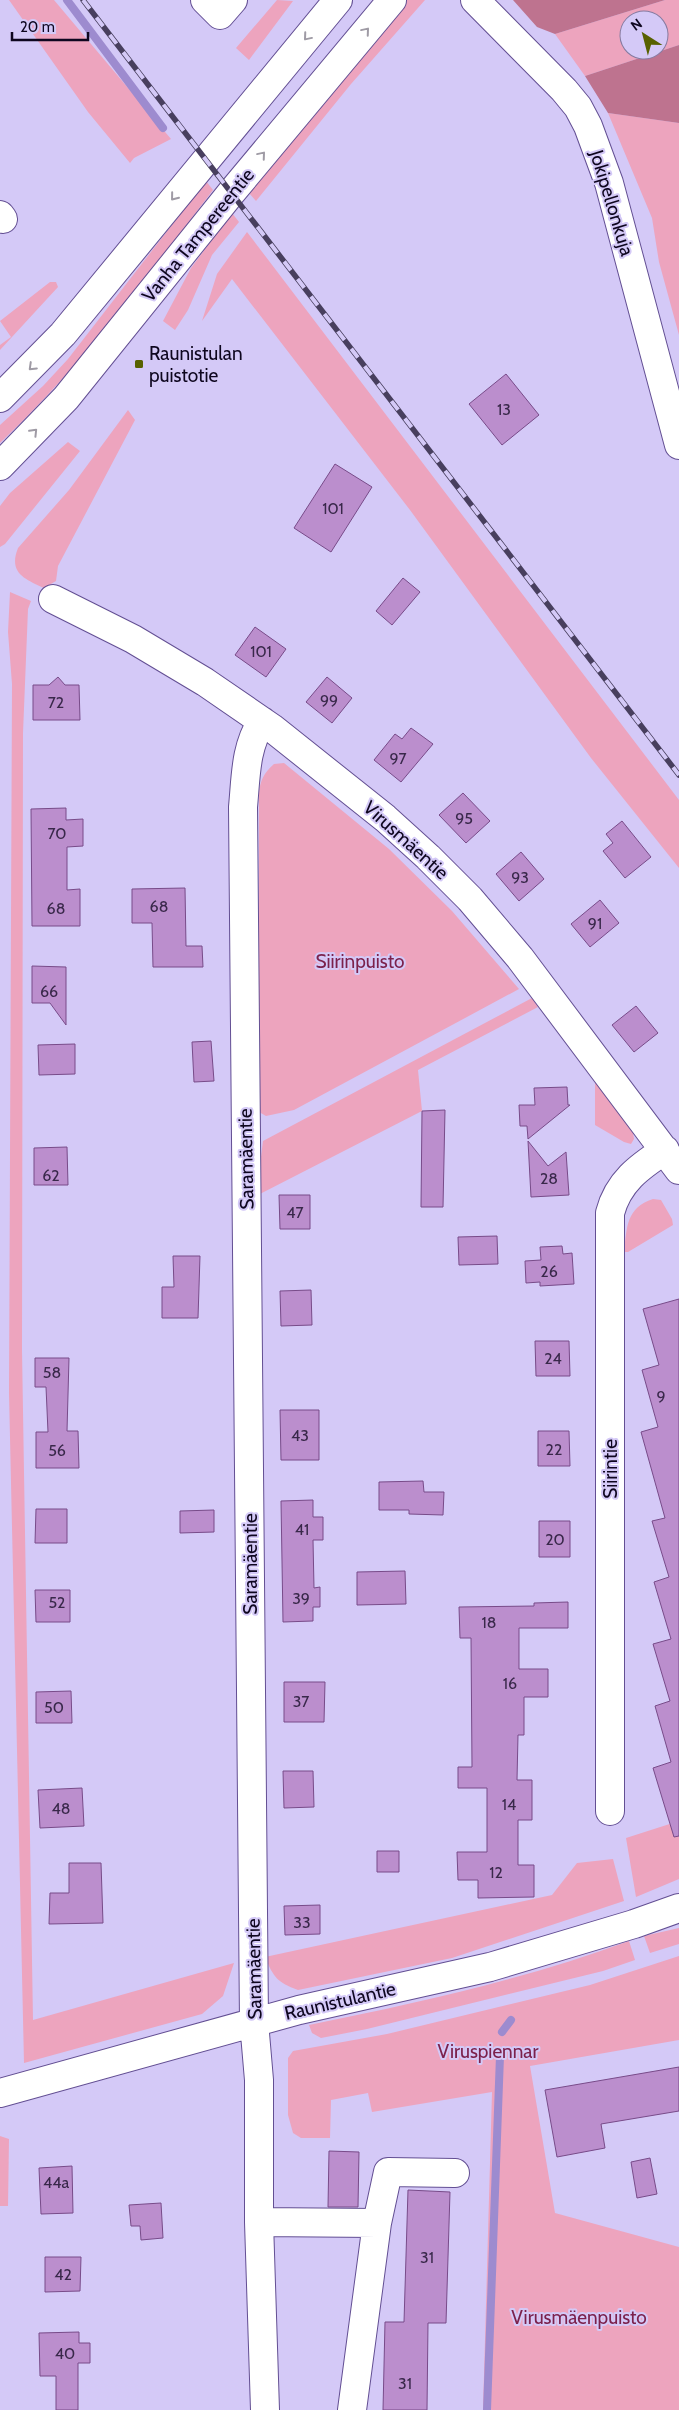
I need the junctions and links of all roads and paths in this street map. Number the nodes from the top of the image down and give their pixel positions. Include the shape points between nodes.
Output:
1 (205, 0) edge
2 (233, 0) edge
3 (338, 0) edge
4 (392, 0) edge
5 (475, 0) edge
6 (0, 398) edge
7 (679, 445) edge
8 (0, 466) edge
9 (53, 599) dead end
10 (262, 721) junction
11 (672, 1160) edge
12 (610, 1811) dead end
13 (679, 1908) edge
14 (254, 2022) junction
15 (0, 2093) edge
16 (455, 2173) dead end
17 (258, 2222) junction
18 (377, 2223) junction
19 (266, 2410) edge
20 (352, 2410) edge

1 - 2 street via 220,15
3 -> 6 street via 63,334
8 -> 4 street, Vanha Tampereentie via 66,398
5 - 7 street, Jokipellonkuja via 564,90 588,126 608,183
9 - 10 street, Virusmäentie via 165,658
10 - 11 street, Virusmäentie via 385,818 470,899 520,958
10 - 14 street, Saramäentie via 252,736 248,752 243,806
11 - 12 street, Siirintie via 634,1171 623,1184 610,1213
13 - 14 street, Raunistulantie via 490,1967
14 - 15 street, Raunistulantie
14 - 17 street, Saramäentie via 259,2080
16 - 18 street via 388,2172
17 - 18 street
17 - 19 street, Saramäentie
18 - 20 street

